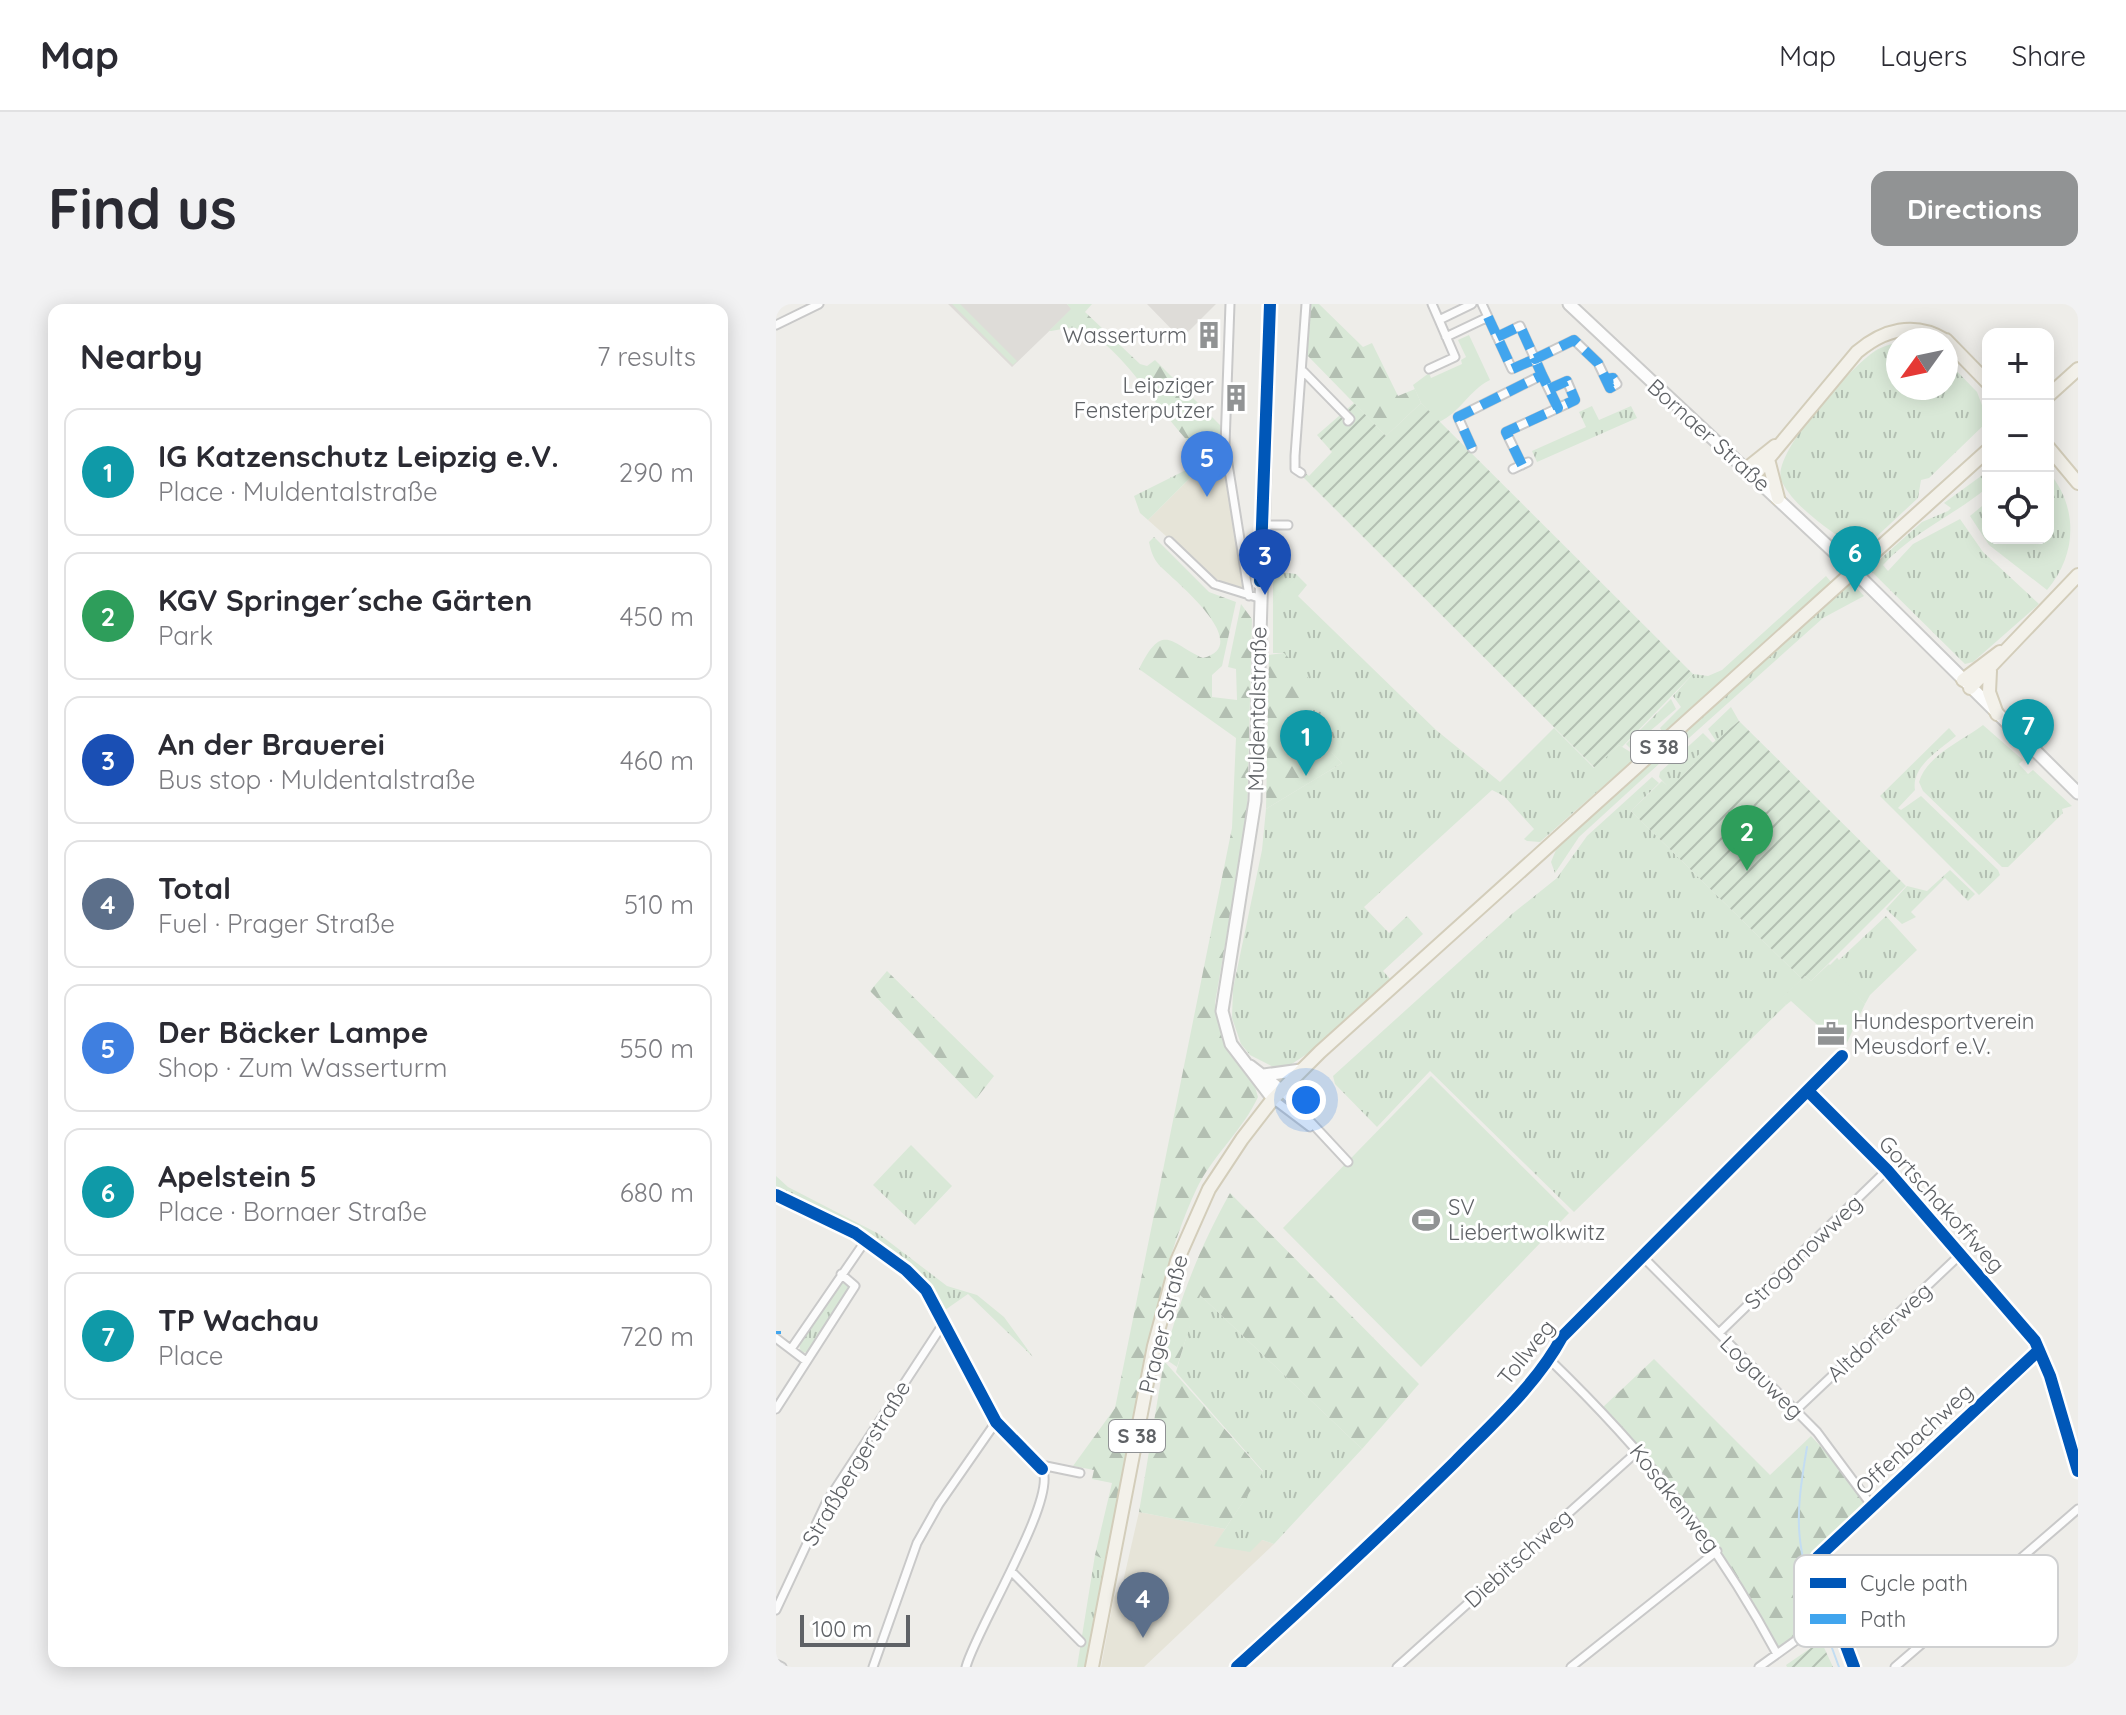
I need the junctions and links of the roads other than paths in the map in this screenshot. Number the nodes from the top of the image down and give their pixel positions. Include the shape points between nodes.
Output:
1 (819, 304) edge
2 (1230, 304) edge
3 (1270, 304) edge
4 (1306, 304) edge
5 (1432, 304) edge
6 (1472, 304) edge
7 (1482, 304) edge
8 (1569, 304) edge
9 (1488, 317) junction
10 (1439, 320) junction
11 (776, 325) edge
12 (1886, 336) edge
13 (1446, 337) junction
14 (1497, 337) junction
15 (1958, 352) edge
16 (1535, 359) junction
17 (1429, 369) dead end
18 (2078, 369) edge
19 (1303, 371) junction
20 (1542, 375) junction
21 (1982, 377) edge
22 (1606, 379) dead end
23 (1549, 389) junction
24 (2054, 391) edge
25 (1558, 408) junction
26 (1348, 421) dead end
27 (1781, 441) junction
28 (1472, 448) dead end
29 (1982, 455) edge
30 (2054, 456) edge
31 (1769, 463) junction
32 (1513, 469) dead end
33 (1298, 471) dead end
34 (1749, 473) junction
35 (2078, 483) edge
36 (1778, 498) junction
37 (1263, 525) junction
38 (1288, 525) dead end
39 (1169, 541) dead end
40 (2078, 575) edge
41 (1254, 597) junction
42 (2006, 647) junction
43 (1990, 670) junction
44 (1967, 684) junction
45 (1997, 714) junction
46 (2078, 793) edge
47 (1842, 1056) dead end
48 (1241, 1060) junction
49 (1301, 1070) junction
50 (1264, 1075) junction
51 (1808, 1091) junction
52 (1277, 1095) junction
53 (1348, 1162) dead end
54 (1887, 1170) junction
55 (776, 1195) edge
56 (866, 1240) junction
57 (1962, 1253) junction
58 (1642, 1256) junction
59 (841, 1274) junction
60 (945, 1321) junction
61 (1719, 1333) junction
62 (776, 1338) edge
63 (791, 1349) junction
64 (2039, 1350) junction
65 (1550, 1360) junction
66 (806, 1361) junction
67 (776, 1409) edge
68 (1796, 1410) junction
69 (996, 1422) junction
70 (1639, 1450) junction
71 (1042, 1469) junction
72 (2078, 1471) edge
73 (1080, 1473) dead end
74 (1872, 1506) junction
75 (2078, 1509) edge
76 (1717, 1551) junction
77 (1820, 1555) edge
78 (2025, 1555) edge
79 (1011, 1571) junction
80 (776, 1610) edge
81 (1081, 1642) dead end
82 (1794, 1642) edge
83 (1847, 1647) edge
84 (1918, 1647) edge
85 (1777, 1654) junction
86 (776, 1664) edge
87 (782, 1667) edge
88 (873, 1667) edge
89 (966, 1667) edge
90 (1092, 1667) edge
91 (1237, 1667) edge
92 (1397, 1667) edge
93 (1571, 1667) edge
94 (1759, 1667) edge
95 (1854, 1667) edge
96 (1895, 1667) edge

1 - 11 street
2 - 41 street via 1225,445
3 - 37 main road, Muldentalstraße
4 - 19 street
5 - 10 street
6 - 10 street
7 - 9 street
8 - 34 main road, Bornaer Straße
9 - 13 street
9 - 14 street
10 - 13 street
12 - 27 main road via 1871,341
13 - 17 street via 1455,357
14 - 16 street via 1512,369
14 - 16 street via 1520,326
15 - 21 main road
16 - 20 street
16 - 22 street via 1574,340
18 - 24 main road
19 - 26 street
19 - 33 street
20 - 23 street
20 - 28 street via 1458,417
23 - 25 street
23 - 25 street via 1567,381 1575,400
25 - 32 street via 1506,432 1525,464
27 - 31 main road
27 - 34 main road
29 - 49 main road, S 38
30 - 35 main road
31 - 34 main road
31 - 36 main road
34 - 36 main road, Bornaer Straße
36 - 44 main road, Bornaer Straße
37 - 38 street
37 - 41 main road, Muldentalstraße
39 - 41 street via 1214,584
40 - 42 main road
41 - 48 main road, Muldentalstraße via 1253,826 1222,995 1226,1033
42 - 43 main road
42 - 44 main road
43 - 44 main road
43 - 45 main road via 1989,692
44 - 45 main road, Bornaer Straße
45 - 46 main road, Bornaer Straße
47 - 51 street, Tollweg
48 - 50 main road, Muldentalstraße
48 - 52 main road, Muldentalstraße
49 - 50 main road
49 - 52 main road, S 38
50 - 52 main road, Muldentalstraße
51 - 54 street, Gortschakoffweg
51 - 58 street, Tollweg
52 - 53 street, Muldentalstraße
52 - 90 main road, Prager Straße / S 38 via 1217,1176 1183,1247 1130,1440
54 - 57 street, Gortschakoffweg
54 - 61 street, Stroganowweg
55 - 56 street
56 - 59 street
56 - 60 street via 926,1290
57 - 64 street, Gortschakoffweg
57 - 68 street, Altdorferweg
58 - 61 street, Logauweg
58 - 65 street, Tollweg via 1562,1337
59 - 63 street
59 - 66 street via 855,1286
60 - 69 street
60 - 80 street, Straßbergerstraße via 826,1503
61 - 68 street, Logauweg
62 - 63 street
63 - 66 street
64 - 72 street, Gortschakoffweg
64 - 74 street, Offenbachweg
65 - 70 street, Kosakenweg
65 - 91 street, Tollweg via 1396,1521
66 - 67 street
68 - 74 street, Logauweg via 1845,1465
69 - 71 street
69 - 88 street via 917,1543
70 - 76 street, Kosakenweg
70 - 92 street, Diebitschweg
71 - 73 street
71 - 79 street via 1039,1503
74 - 77 street, Offenbachweg
75 - 78 street
76 - 85 street, Kosakenweg
76 - 93 street
79 - 81 street
79 - 89 street
82 - 85 street
83 - 95 street
84 - 96 street
85 - 94 street
86 - 87 street

